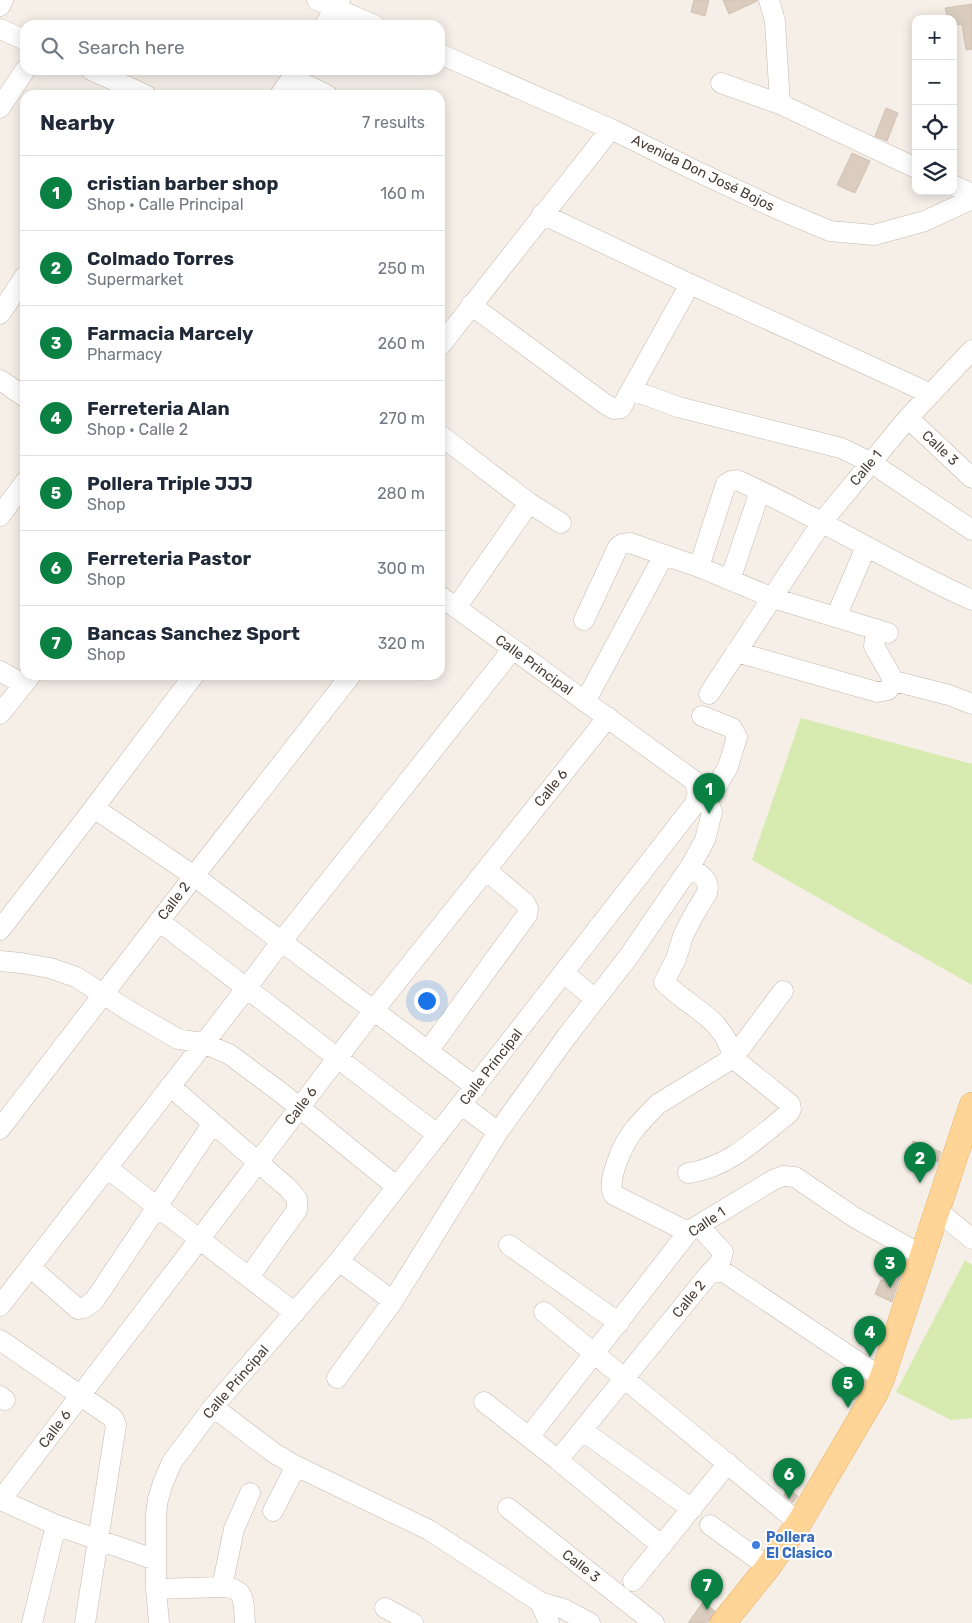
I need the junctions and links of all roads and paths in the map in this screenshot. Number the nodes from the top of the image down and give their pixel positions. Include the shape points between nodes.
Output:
1 (3, 0) edge
2 (317, 0) edge
3 (768, 0) edge
4 (338, 4) edge
5 (0, 6) edge
6 (328, 20) edge
7 (365, 20) edge
8 (0, 29) edge
9 (20, 38) edge
10 (445, 56) edge
11 (22, 75) edge
12 (102, 75) edge
13 (293, 75) edge
14 (296, 75) edge
15 (721, 83) dead end
16 (135, 90) edge
17 (283, 90) edge
18 (319, 90) edge
19 (780, 104) junction
20 (0, 108) edge
21 (610, 128) junction
22 (912, 166) edge
23 (957, 187) edge
24 (972, 194) edge
25 (972, 199) edge
26 (542, 214) junction
27 (20, 284) edge
28 (690, 284) junction
29 (471, 306) junction
30 (0, 314) edge
31 (445, 340) edge
32 (969, 361) edge
33 (0, 380) edge
34 (632, 390) junction
35 (20, 394) edge
36 (931, 394) junction
37 (908, 418) junction
38 (445, 439) edge
39 (870, 462) junction
40 (972, 478) edge
41 (20, 489) edge
42 (760, 492) junction
43 (529, 503) junction
44 (0, 516) edge
45 (822, 522) junction
46 (561, 524) dead end
47 (972, 530) edge
48 (866, 547) junction
49 (664, 555) junction
50 (699, 567) junction
51 (730, 580) junction
52 (773, 598) junction
53 (972, 600) edge
54 (448, 602) edge
55 (836, 617) junction
56 (584, 620) dead end
57 (512, 650) junction
58 (736, 652) junction
59 (0, 671) edge
60 (20, 678) edge
61 (27, 680) edge
62 (190, 680) edge
63 (347, 680) edge
64 (894, 681) junction
65 (709, 694) dead end
66 (585, 702) junction
67 (972, 704) edge
68 (0, 714) edge
69 (702, 716) dead end
70 (608, 717) junction
71 (703, 797) junction
72 (94, 808) junction
73 (690, 867) junction
74 (486, 870) junction
75 (194, 876) junction
76 (159, 921) junction
77 (0, 930) edge
78 (281, 942) junction
79 (0, 961) edge
80 (564, 974) junction
81 (246, 989) junction
82 (784, 991) dead end
83 (103, 994) junction
84 (595, 999) junction
85 (374, 1010) junction
86 (203, 1043) junction
87 (428, 1051) junction
88 (337, 1058) junction
89 (733, 1058) junction
90 (170, 1086) junction
91 (476, 1087) junction
92 (462, 1105) junction
93 (972, 1105) edge
94 (299, 1108) junction
95 (212, 1123) junction
96 (0, 1129) edge
97 (498, 1132) junction
98 (438, 1135) junction
99 (258, 1162) junction
100 (107, 1168) junction
101 (688, 1173) dead end
102 (397, 1187) junction
103 (156, 1206) junction
104 (937, 1210) junction
105 (694, 1229) junction
106 (199, 1239) junction
107 (972, 1239) edge
108 (509, 1245) dead end
109 (922, 1256) junction
110 (339, 1261) junction
111 (30, 1267) junction
112 (710, 1273) junction
113 (248, 1277) junction
114 (393, 1301) junction
115 (0, 1306) edge
116 (544, 1312) dead end
117 (295, 1313) junction
118 (619, 1323) junction
119 (0, 1340) edge
120 (595, 1353) junction
121 (337, 1378) dead end
122 (625, 1378) junction
123 (882, 1378) junction
124 (80, 1396) junction
125 (484, 1402) dead end
126 (214, 1407) junction
127 (583, 1431) junction
128 (529, 1437) junction
129 (558, 1460) junction
130 (728, 1463) junction
131 (296, 1466) junction
132 (250, 1493) dead end
133 (0, 1500) edge
134 (508, 1508) dead end
135 (692, 1509) junction
136 (273, 1511) dead end
137 (799, 1523) junction
138 (56, 1525) junction
139 (710, 1525) dead end
140 (98, 1540) junction
141 (662, 1546) junction
142 (156, 1560) junction
143 (768, 1567) junction
144 (633, 1581) dead end
145 (222, 1587) junction
146 (156, 1589) junction
147 (540, 1602) junction
148 (385, 1608) dead end
149 (32, 1623) edge
150 (85, 1623) edge
151 (158, 1623) edge
152 (245, 1623) edge
153 (413, 1623) edge
154 (549, 1623) edge
155 (590, 1623) edge
156 (654, 1623) edge
157 (723, 1623) edge

1 - 5 street
2 - 4 street
3 - 19 street via 774,21
4 - 6 street
4 - 7 street
8 - 9 street
10 - 21 street, Avenida Don José Bojos
11 - 20 street
12 - 16 street
13 - 17 street
14 - 18 street
15 - 19 street
19 - 22 street
21 - 25 street, Avenida Don José Bojos via 747,195 830,231 874,236 925,221
21 - 26 street
23 - 24 street
26 - 28 street
26 - 29 street
27 - 30 street
28 - 34 street
28 - 36 street
29 - 31 street
29 - 34 street via 610,407 621,408
32 - 36 street, Calle 1
33 - 35 street
34 - 39 street via 678,407 841,448
36 - 37 street, Calle 1
37 - 39 street, Calle 1
37 - 40 street, Calle 3
38 - 43 street
39 - 45 street, Calle 1
39 - 47 street
41 - 44 street
42 - 45 street
42 - 50 street via 737,480 726,484
42 - 51 street
43 - 46 street
43 - 54 street
45 - 48 street
45 - 52 street, Calle 1
48 - 53 street
48 - 55 street
49 - 50 street
49 - 56 street via 630,543 618,547
49 - 66 street
50 - 51 street
51 - 52 street
52 - 55 street
52 - 58 street, Calle 1
54 - 57 street, Calle Principal
55 - 64 street via 882,631 874,646
57 - 66 street, Calle Principal
57 - 78 street
58 - 64 street via 878,692 888,690
58 - 65 street, Calle 1
59 - 60 street
61 - 68 street
62 - 72 street
63 - 75 street, Calle 2
64 - 67 street via 949,694
66 - 70 street, Calle Principal
69 - 71 street via 732,728 737,737 728,767
70 - 71 street, Calle Principal via 693,780
70 - 74 street, Calle 6
71 - 73 street via 712,812 710,826
71 - 80 street, Calle Principal
72 - 75 street
72 - 77 street
73 - 84 street
73 - 89 street via 709,886 664,982 722,1030
74 - 85 street, Calle 6
74 - 87 street via 525,903 527,915
75 - 76 street, Calle 2
75 - 78 street
76 - 81 street
76 - 83 street, Calle 2
78 - 81 street
78 - 85 street
79 - 83 street via 50,968 76,977
80 - 84 street
80 - 91 street, Calle Principal
81 - 86 street
81 - 88 street
82 - 89 street
83 - 86 street via 178,1039
83 - 96 street, Calle 2
84 - 97 street
85 - 87 street
85 - 88 street, Calle 6
86 - 90 street
86 - 94 street via 229,1054
87 - 91 street
88 - 94 street, Calle 6
88 - 98 street
89 - 101 street via 792,1109 740,1154
89 - 105 street via 650,1112 627,1140 612,1181 614,1195 682,1230
90 - 95 street
90 - 100 street
91 - 92 street, Calle Principal
92 - 97 street
92 - 98 street, Calle Principal
93 - 104 main road
94 - 99 street, Calle 6
94 - 102 street
95 - 99 street
95 - 103 street
97 - 114 street
98 - 102 street, Calle Principal
99 - 106 street, Calle 6
99 - 113 street via 289,1189 298,1204 297,1210
100 - 103 street
100 - 111 street
102 - 110 street, Calle Principal
103 - 106 street
103 - 111 street via 94,1301 84,1308 78,1309
104 - 107 street
104 - 109 main road
105 - 109 street, Calle 1 via 773,1180 795,1177 854,1218
105 - 112 street via 723,1252 720,1263
105 - 118 street, Calle 1
106 - 113 street
106 - 124 street, Calle 6
108 - 118 street
109 - 123 main road
110 - 114 street
110 - 117 street, Calle Principal
111 - 115 street
112 - 122 street, Calle 2
112 - 123 street, Calle 2 via 724,1272
113 - 117 street
114 - 121 street
116 - 120 street
117 - 126 street, Calle Principal
118 - 120 street, Calle 1
119 - 124 street
120 - 122 street
120 - 128 street, Calle 1
122 - 127 street, Calle 2
122 - 130 street
123 - 137 main road
124 - 133 street, Calle 6
124 - 140 street via 113,1418 116,1424
125 - 128 street
126 - 131 street
126 - 142 street, Calle Principal via 172,1462 163,1483 156,1514
127 - 129 street, Calle 2
127 - 135 street
128 - 129 street
129 - 141 street
130 - 135 street
130 - 137 street
131 - 136 street
131 - 147 street via 429,1530
132 - 145 street via 234,1529
133 - 138 street
134 - 156 street, Calle 3
135 - 141 street
137 - 143 main road
138 - 140 street
138 - 149 street
139 - 143 street
140 - 142 street
140 - 150 street
141 - 144 street
142 - 146 street, Calle Principal
143 - 157 main road
145 - 146 street
145 - 152 street via 232,1587 241,1594
146 - 151 street, Calle Principal
147 - 154 street
147 - 155 street via 564,1609
148 - 153 street

